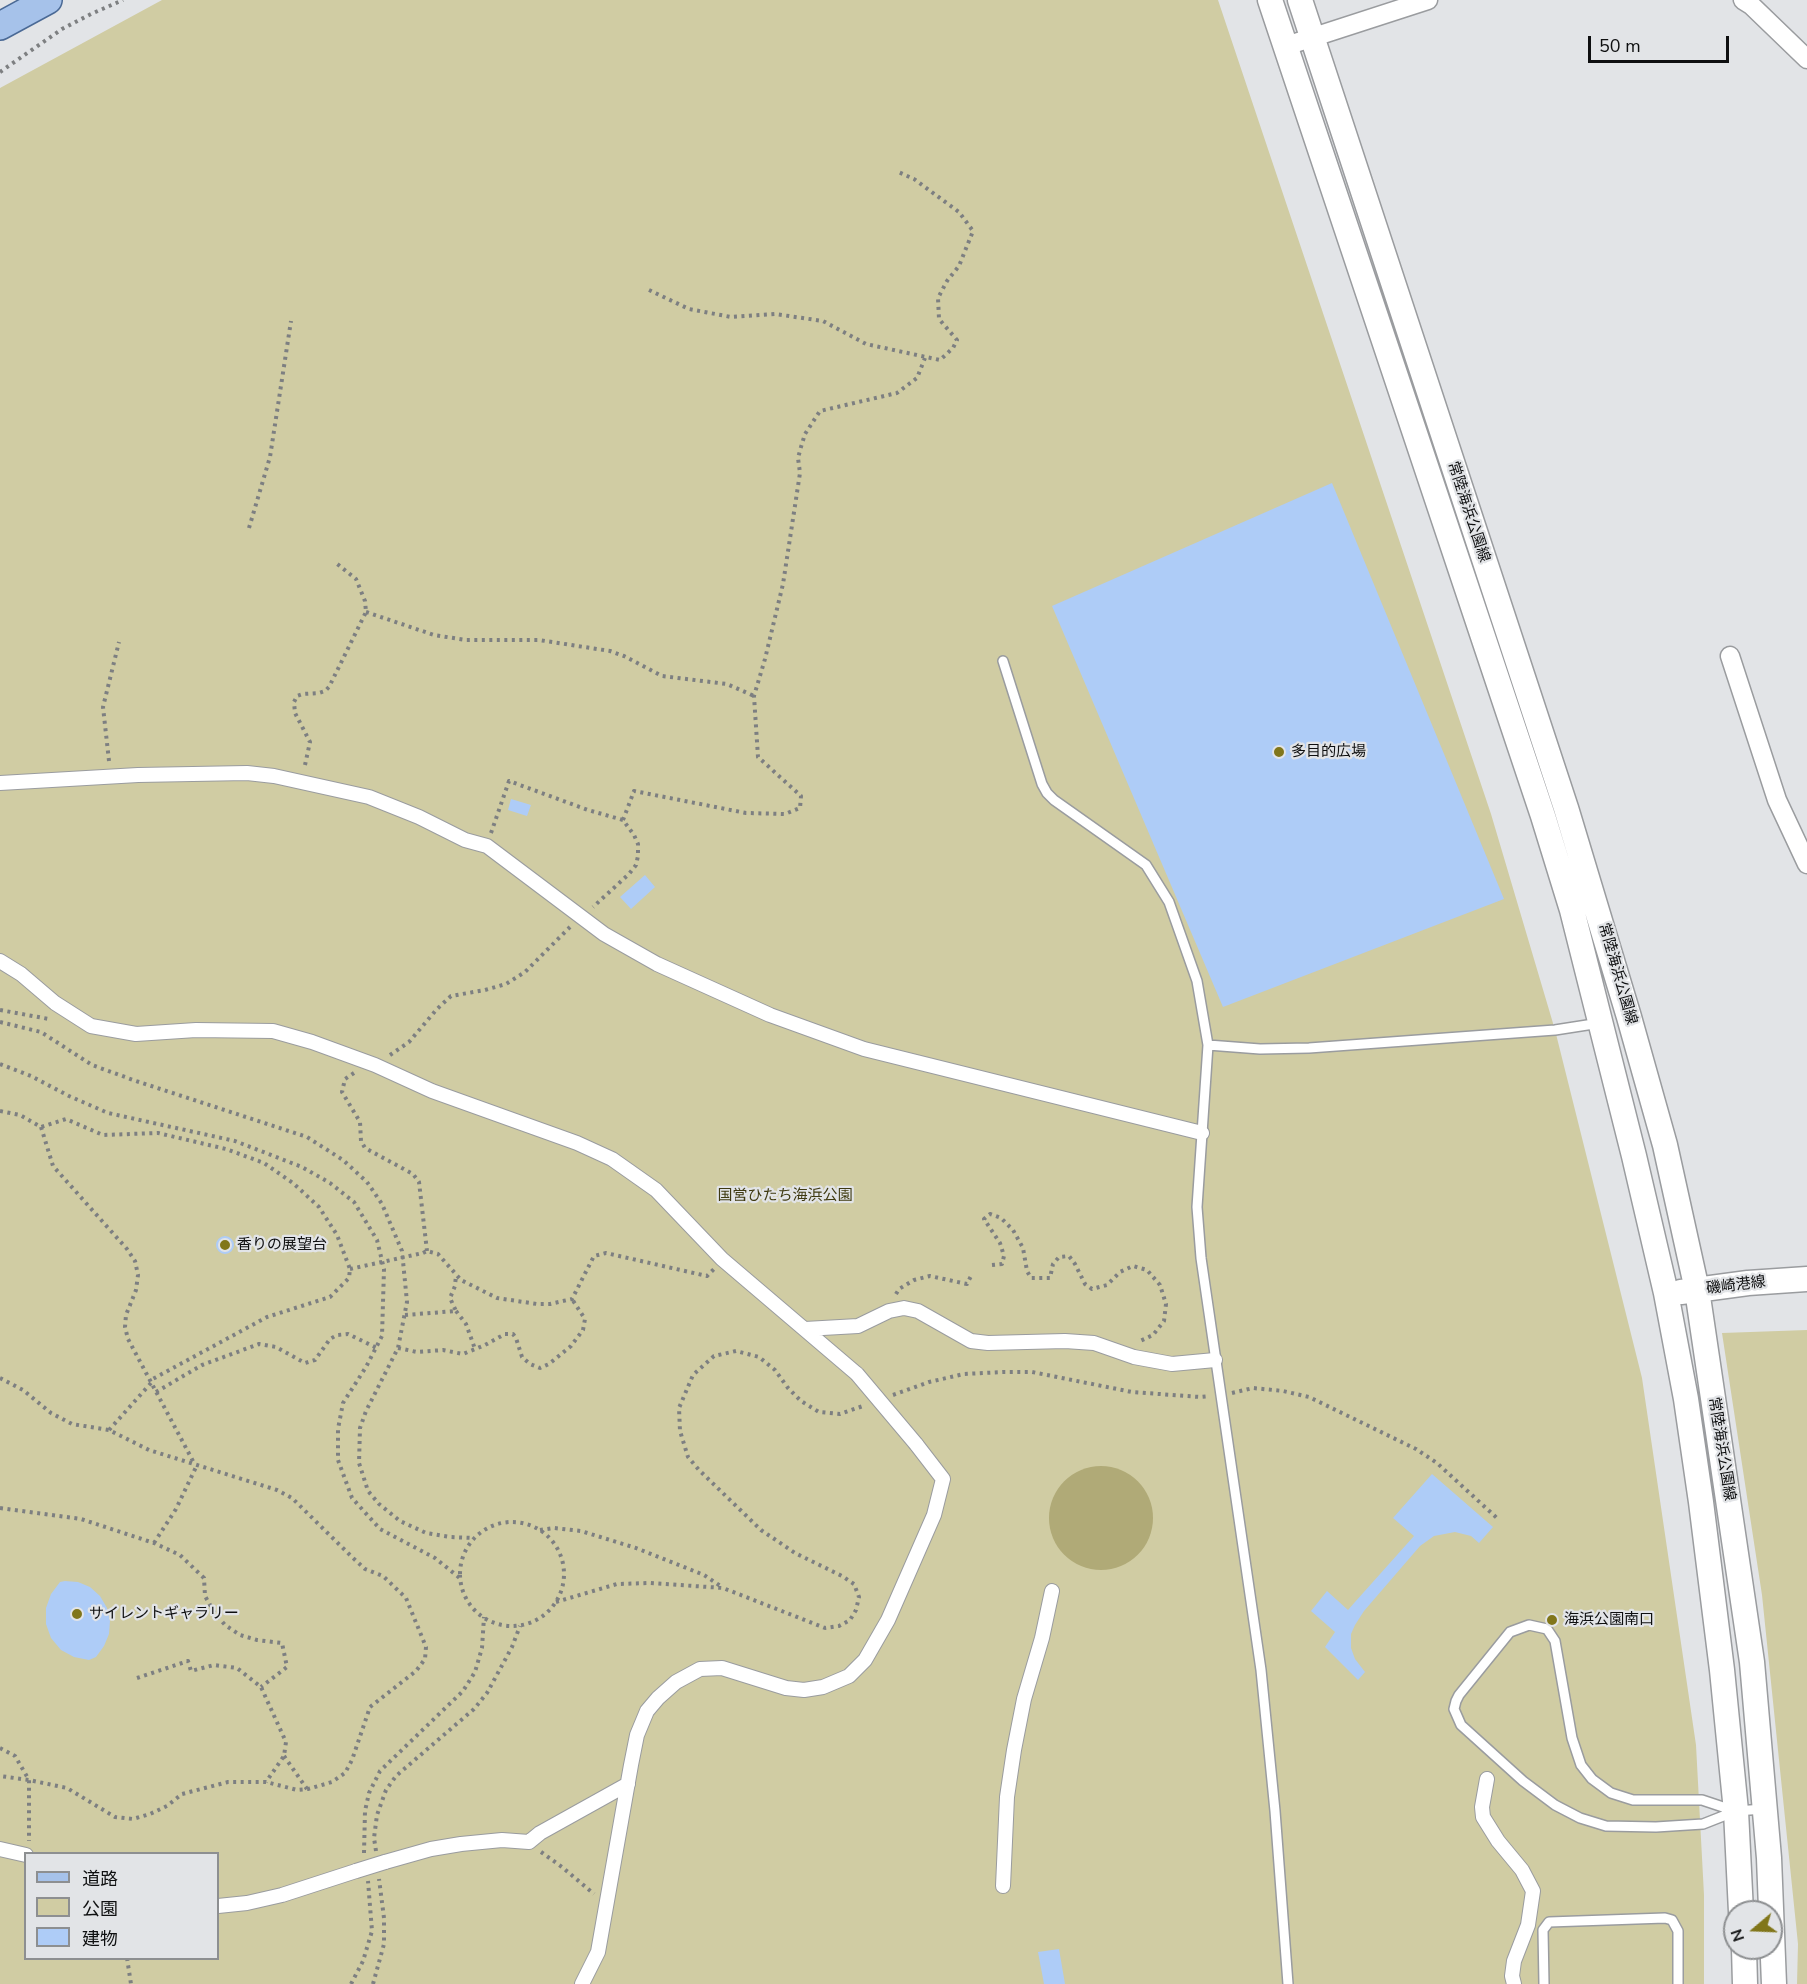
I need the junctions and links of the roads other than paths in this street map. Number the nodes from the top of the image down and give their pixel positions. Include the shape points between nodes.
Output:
1 (48, 0) edge
2 (1270, 0) edge
3 (1300, 0) edge
4 (1428, 0) edge
5 (1747, 2) edge
6 (0, 26) edge
7 (1313, 37) junction
8 (1286, 46) junction
9 (1807, 59) edge
10 (1730, 656) dead end
11 (1003, 662) dead end
12 (0, 783) edge
13 (1807, 864) edge
14 (0, 961) edge
15 (1601, 1023) junction
16 (1208, 1046) junction
17 (1202, 1133) junction
18 (1807, 1279) edge
19 (1697, 1290) junction
20 (1666, 1293) junction
21 (805, 1329) junction
22 (1215, 1360) junction
23 (1052, 1591) dead end
24 (1487, 1779) dead end
25 (628, 1784) junction
26 (1764, 1809) junction
27 (1736, 1811) junction
28 (0, 1849) edge
29 (27, 1849) edge
30 (1003, 1886) dead end
31 (1741, 1900) edge
32 (219, 1906) edge
33 (1744, 1960) edge
34 (582, 1984) edge
35 (1288, 1984) edge
36 (1514, 1984) edge
37 (1544, 1984) edge
38 (1678, 1984) edge
39 (1745, 1984) edge
40 (1774, 1984) edge

1 - 6 main road
2 - 8 main road, 常陸海浜公園線
3 - 7 main road, 常陸海浜公園線
4 - 7 street
5 - 9 street
7 - 8 street
7 - 19 main road, 常陸海浜公園線 via 1596,905 1665,1145
8 - 15 main road, 常陸海浜公園線 via 1543,816
10 - 13 street via 1777,800
11 - 16 lane via 1047,793 1146,865 1169,902 1197,981
12 - 17 street via 247,773 369,797 487,846 604,934 657,964 771,1015 864,1049
14 - 21 street via 91,1026 136,1034 273,1031 375,1065 432,1091 577,1143 612,1159 656,1190 722,1259
15 - 16 lane via 1555,1030 1309,1048
15 - 20 main road, 常陸海浜公園線
16 - 17 lane
17 - 22 lane via 1197,1207
18 - 19 main road, 磯崎港線
19 - 20 main road, 磯崎港線
19 - 26 main road, 常陸海浜公園線 via 1752,1662
20 - 27 main road, 常陸海浜公園線 via 1701,1502
21 - 22 street via 858,1326 904,1308 918,1311 971,1341 1094,1343 1134,1357 1172,1364
21 - 25 street, bridge via 857,1374 943,1479 928,1531 888,1620 865,1660 849,1676 804,1690 722,1668 700,1669 676,1682 647,1712 637,1735
22 - 35 lane via 1261,1670
23 - 30 street via 1014,1750 1007,1797
24 - 36 street via 1483,1817 1533,1891 1528,1925 1514,1961
25 - 32 street, bridge via 529,1842 502,1840 431,1848 381,1860 282,1895
25 - 34 street via 598,1952
26 - 27 lane
26 - 40 main road, 常陸海浜公園線
27 - 27 lane via 1703,1824 1656,1827 1606,1826 1580,1818 1523,1781 1461,1725 1456,1701 1510,1632 1529,1625 1547,1629 1555,1641 1572,1738 1581,1765 1601,1788 1624,1798 1702,1800
27 - 31 main road, 常陸海浜公園線
28 - 29 street
33 - 39 main road
37 - 38 lane via 1543,1930 1549,1922 1665,1918 1672,1920 1678,1931

